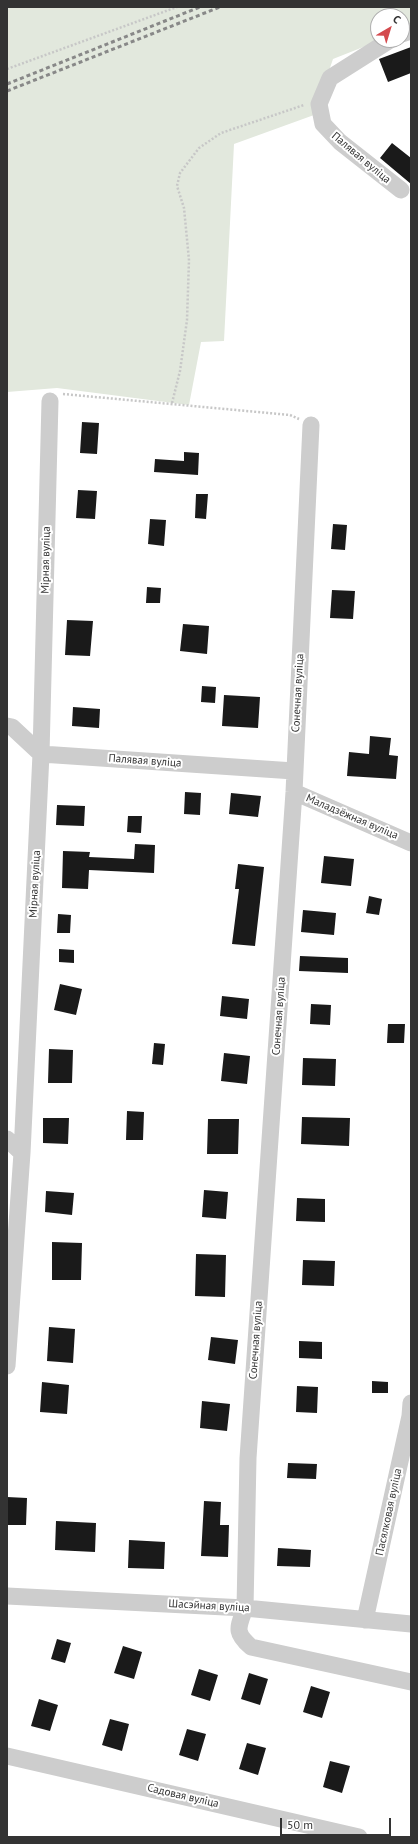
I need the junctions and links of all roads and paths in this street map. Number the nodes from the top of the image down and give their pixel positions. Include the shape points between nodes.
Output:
1 (177, 7) edge
2 (377, 48) edge
3 (7, 69) edge
4 (321, 99) junction
5 (401, 190) dead end
6 (50, 401) joint
7 (172, 403) junction
8 (311, 425) joint
9 (7, 726) edge
10 (41, 754) junction
11 (294, 771) junction
12 (294, 792) junction
13 (411, 843) edge
14 (7, 1139) edge
15 (22, 1152) junction
16 (7, 1366) edge
17 (411, 1403) edge
18 (7, 1596) edge
19 (245, 1608) junction
20 (365, 1620) junction
21 (411, 1624) edge
22 (411, 1682) edge
23 (7, 1756) edge
24 (360, 1837) edge

1 - 3 path
2 - 4 street, Палявая вуліца via 330,78
4 - 5 street, Палявая вуліца via 319,104 322,124 340,142
4 - 7 path via 221,132 199,148 180,173 177,186 184,208 189,260 187,320 180,372
6 - 7 path via 57,394 75,394
6 - 10 street, Мірная вуліца
7 - 8 path via 290,415
8 - 11 street, Сонечная вуліца
9 - 10 street via 12,727
10 - 11 street, Палявая вуліца
10 - 15 street, Мірная вуліца
11 - 12 street, Сонечная вуліца
12 - 13 street, Маладзёжная вуліца
12 - 19 street, Сонечная вуліца via 248,1458
14 - 15 street
15 - 16 street, Мірная вуліца
17 - 20 street, Пасялковая вуліца
18 - 19 street, Шасэйная вуліца
19 - 20 street, Шасэйная вуліца
19 - 22 street via 237,1628 241,1638 251,1647
20 - 21 street, Шасэйная вуліца
23 - 24 street, Садовая вуліца

